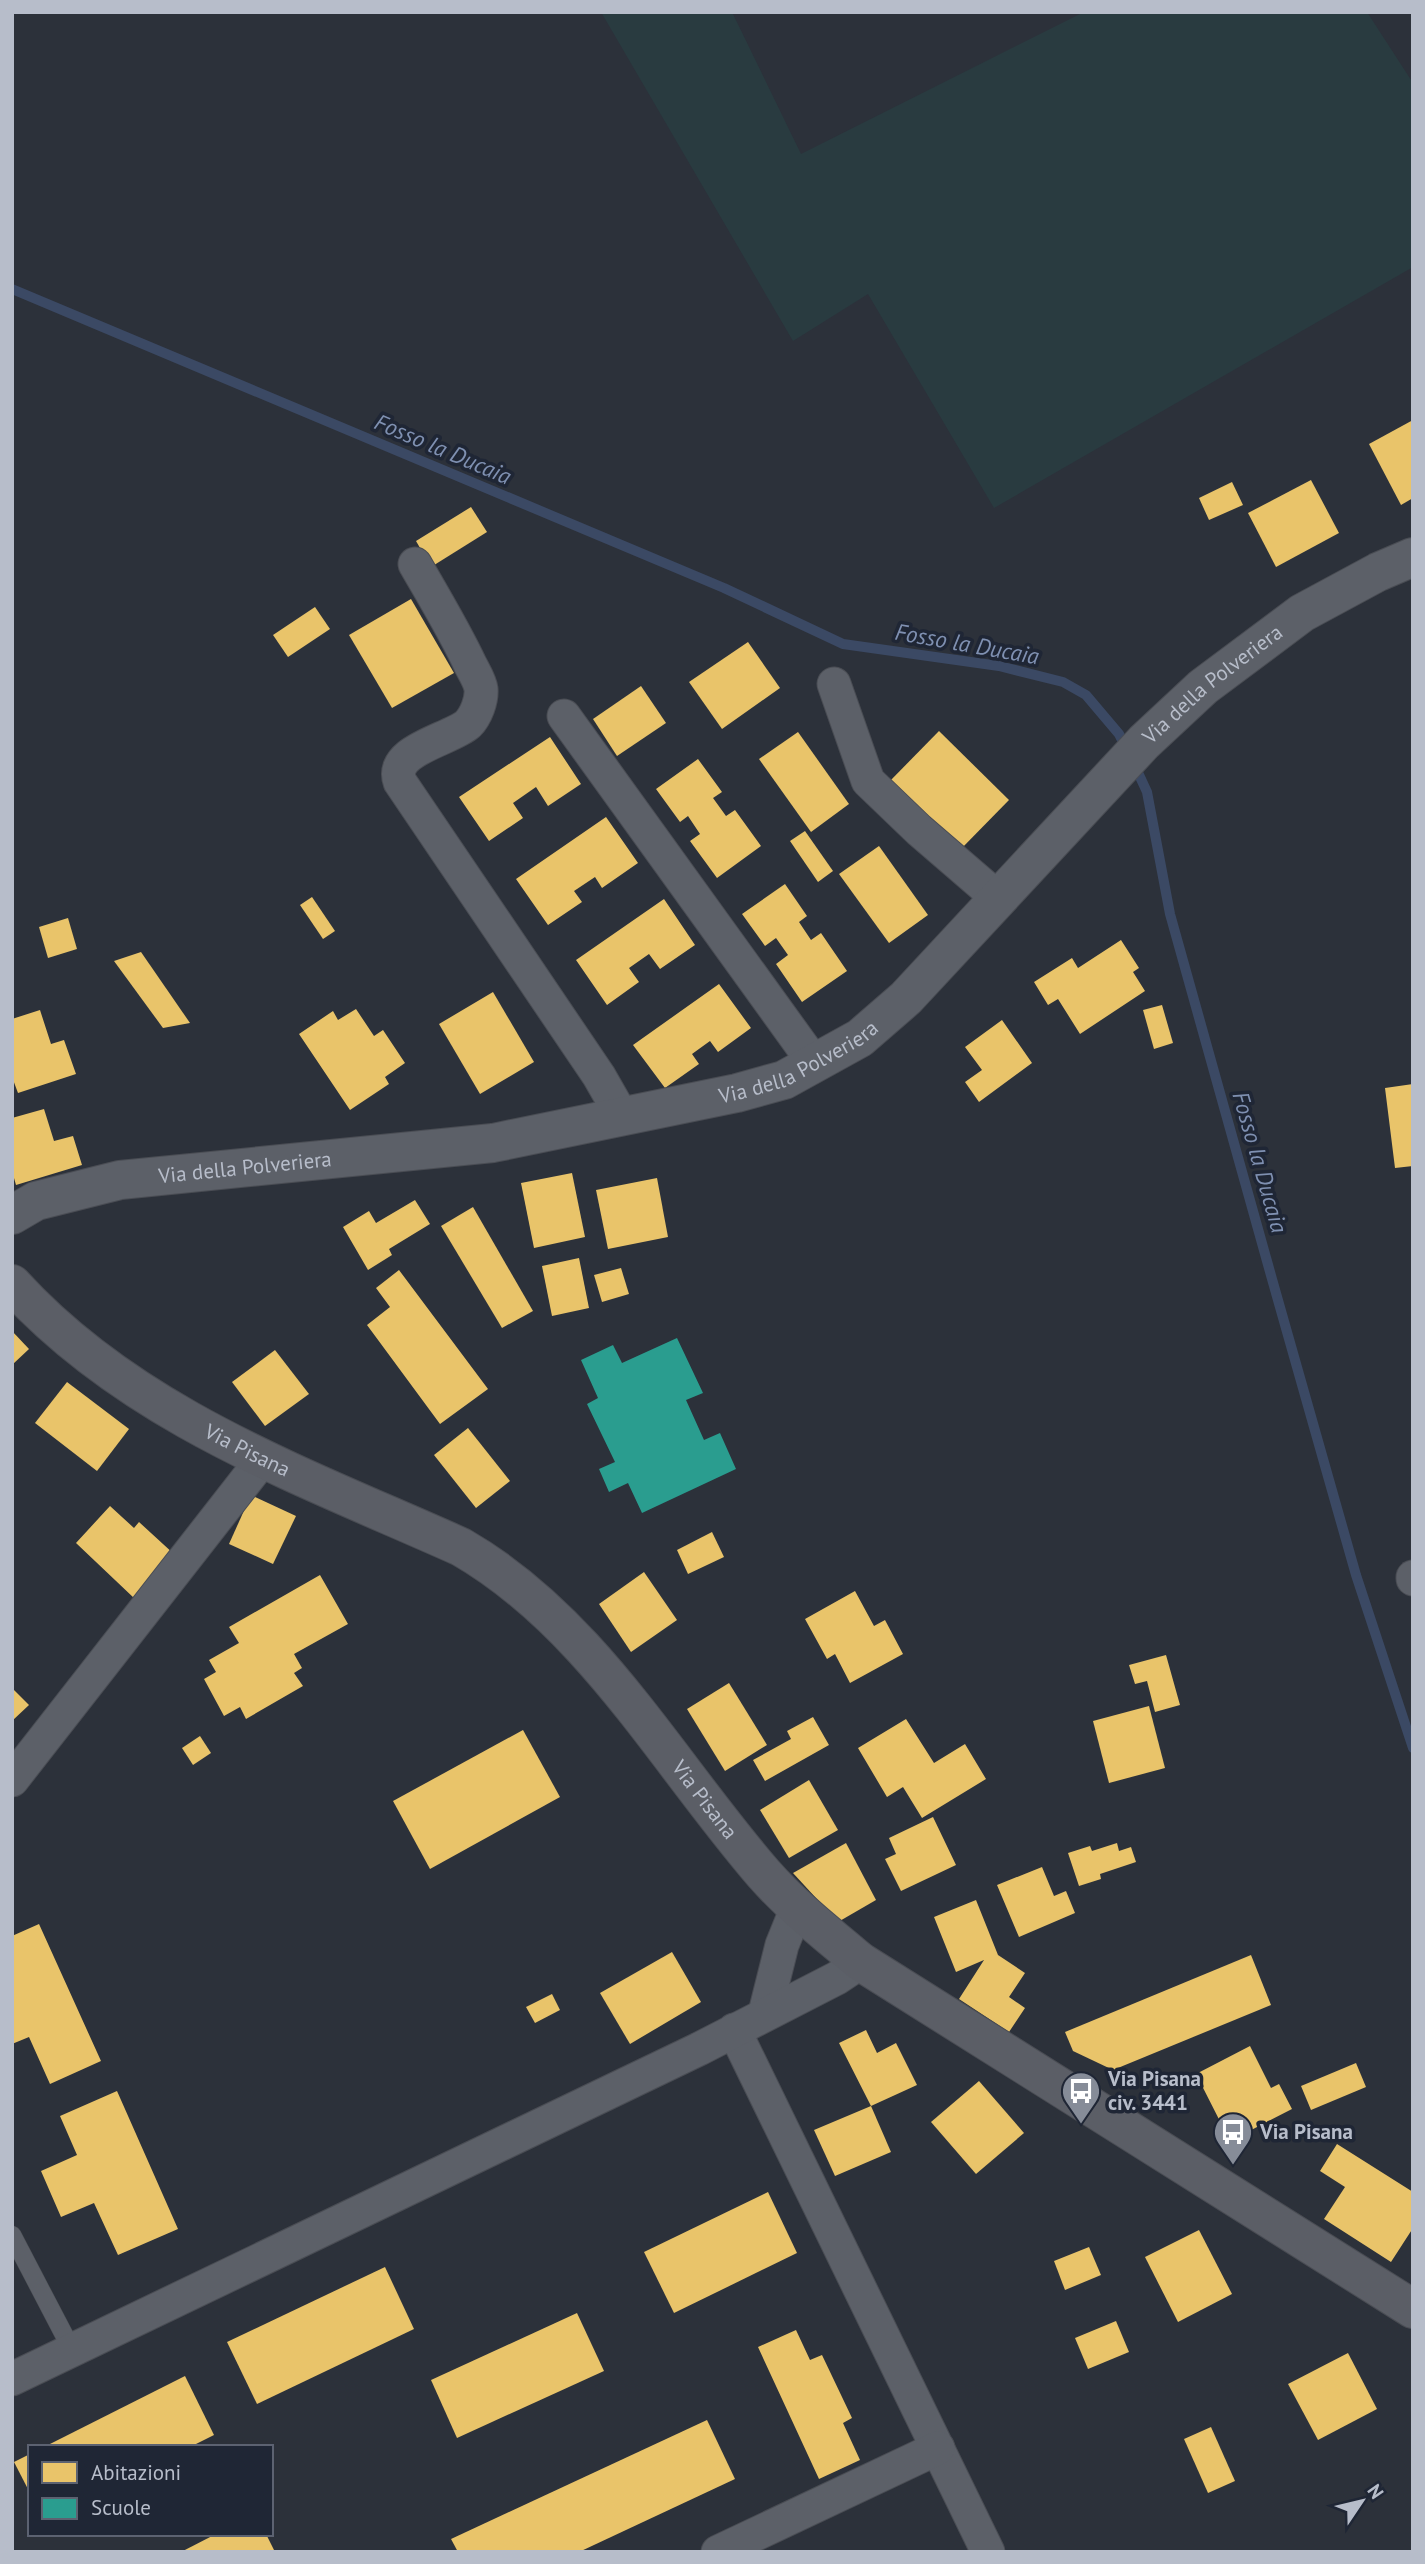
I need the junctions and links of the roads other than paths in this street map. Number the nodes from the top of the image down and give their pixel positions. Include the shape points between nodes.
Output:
1 (1413, 557) edge
2 (415, 564) dead end
3 (834, 684) dead end
4 (564, 716) dead end
5 (999, 899) junction
6 (815, 1064) junction
7 (623, 1118) junction
8 (12, 1215) edge
9 (12, 1284) edge
10 (262, 1460) junction
11 (12, 1780) edge
12 (797, 1908) junction
13 (861, 1962) junction
14 (765, 2014) junction
15 (734, 2029) junction
16 (12, 2235) edge
17 (1413, 2309) edge
18 (72, 2350) junction
19 (12, 2379) edge
20 (939, 2448) junction
21 (718, 2552) edge
22 (988, 2552) edge

1 - 5 street, Via della Polveriera via 1302,613 1203,687 1144,742
2 - 7 street via 481,687 480,704 468,724 420,748 401,764 400,782
3 - 5 street via 868,781
4 - 6 street
5 - 6 street, Via della Polveriera via 906,998 860,1038
6 - 7 street, Via della Polveriera via 784,1080 737,1094
7 - 8 street, Via della Polveriera via 494,1143 120,1180 36,1202
9 - 10 main road, Via Pisana via 83,1350 169,1411
10 - 11 street
10 - 12 main road, Via Pisana via 461,1548 530,1596 596,1663 763,1873
12 - 13 main road, Via Pisana
12 - 14 street via 782,1944
13 - 14 street
13 - 17 main road, Via Pisana
14 - 15 street
15 - 18 street
15 - 20 street
16 - 18 lane
18 - 19 street
20 - 21 street
20 - 22 street

